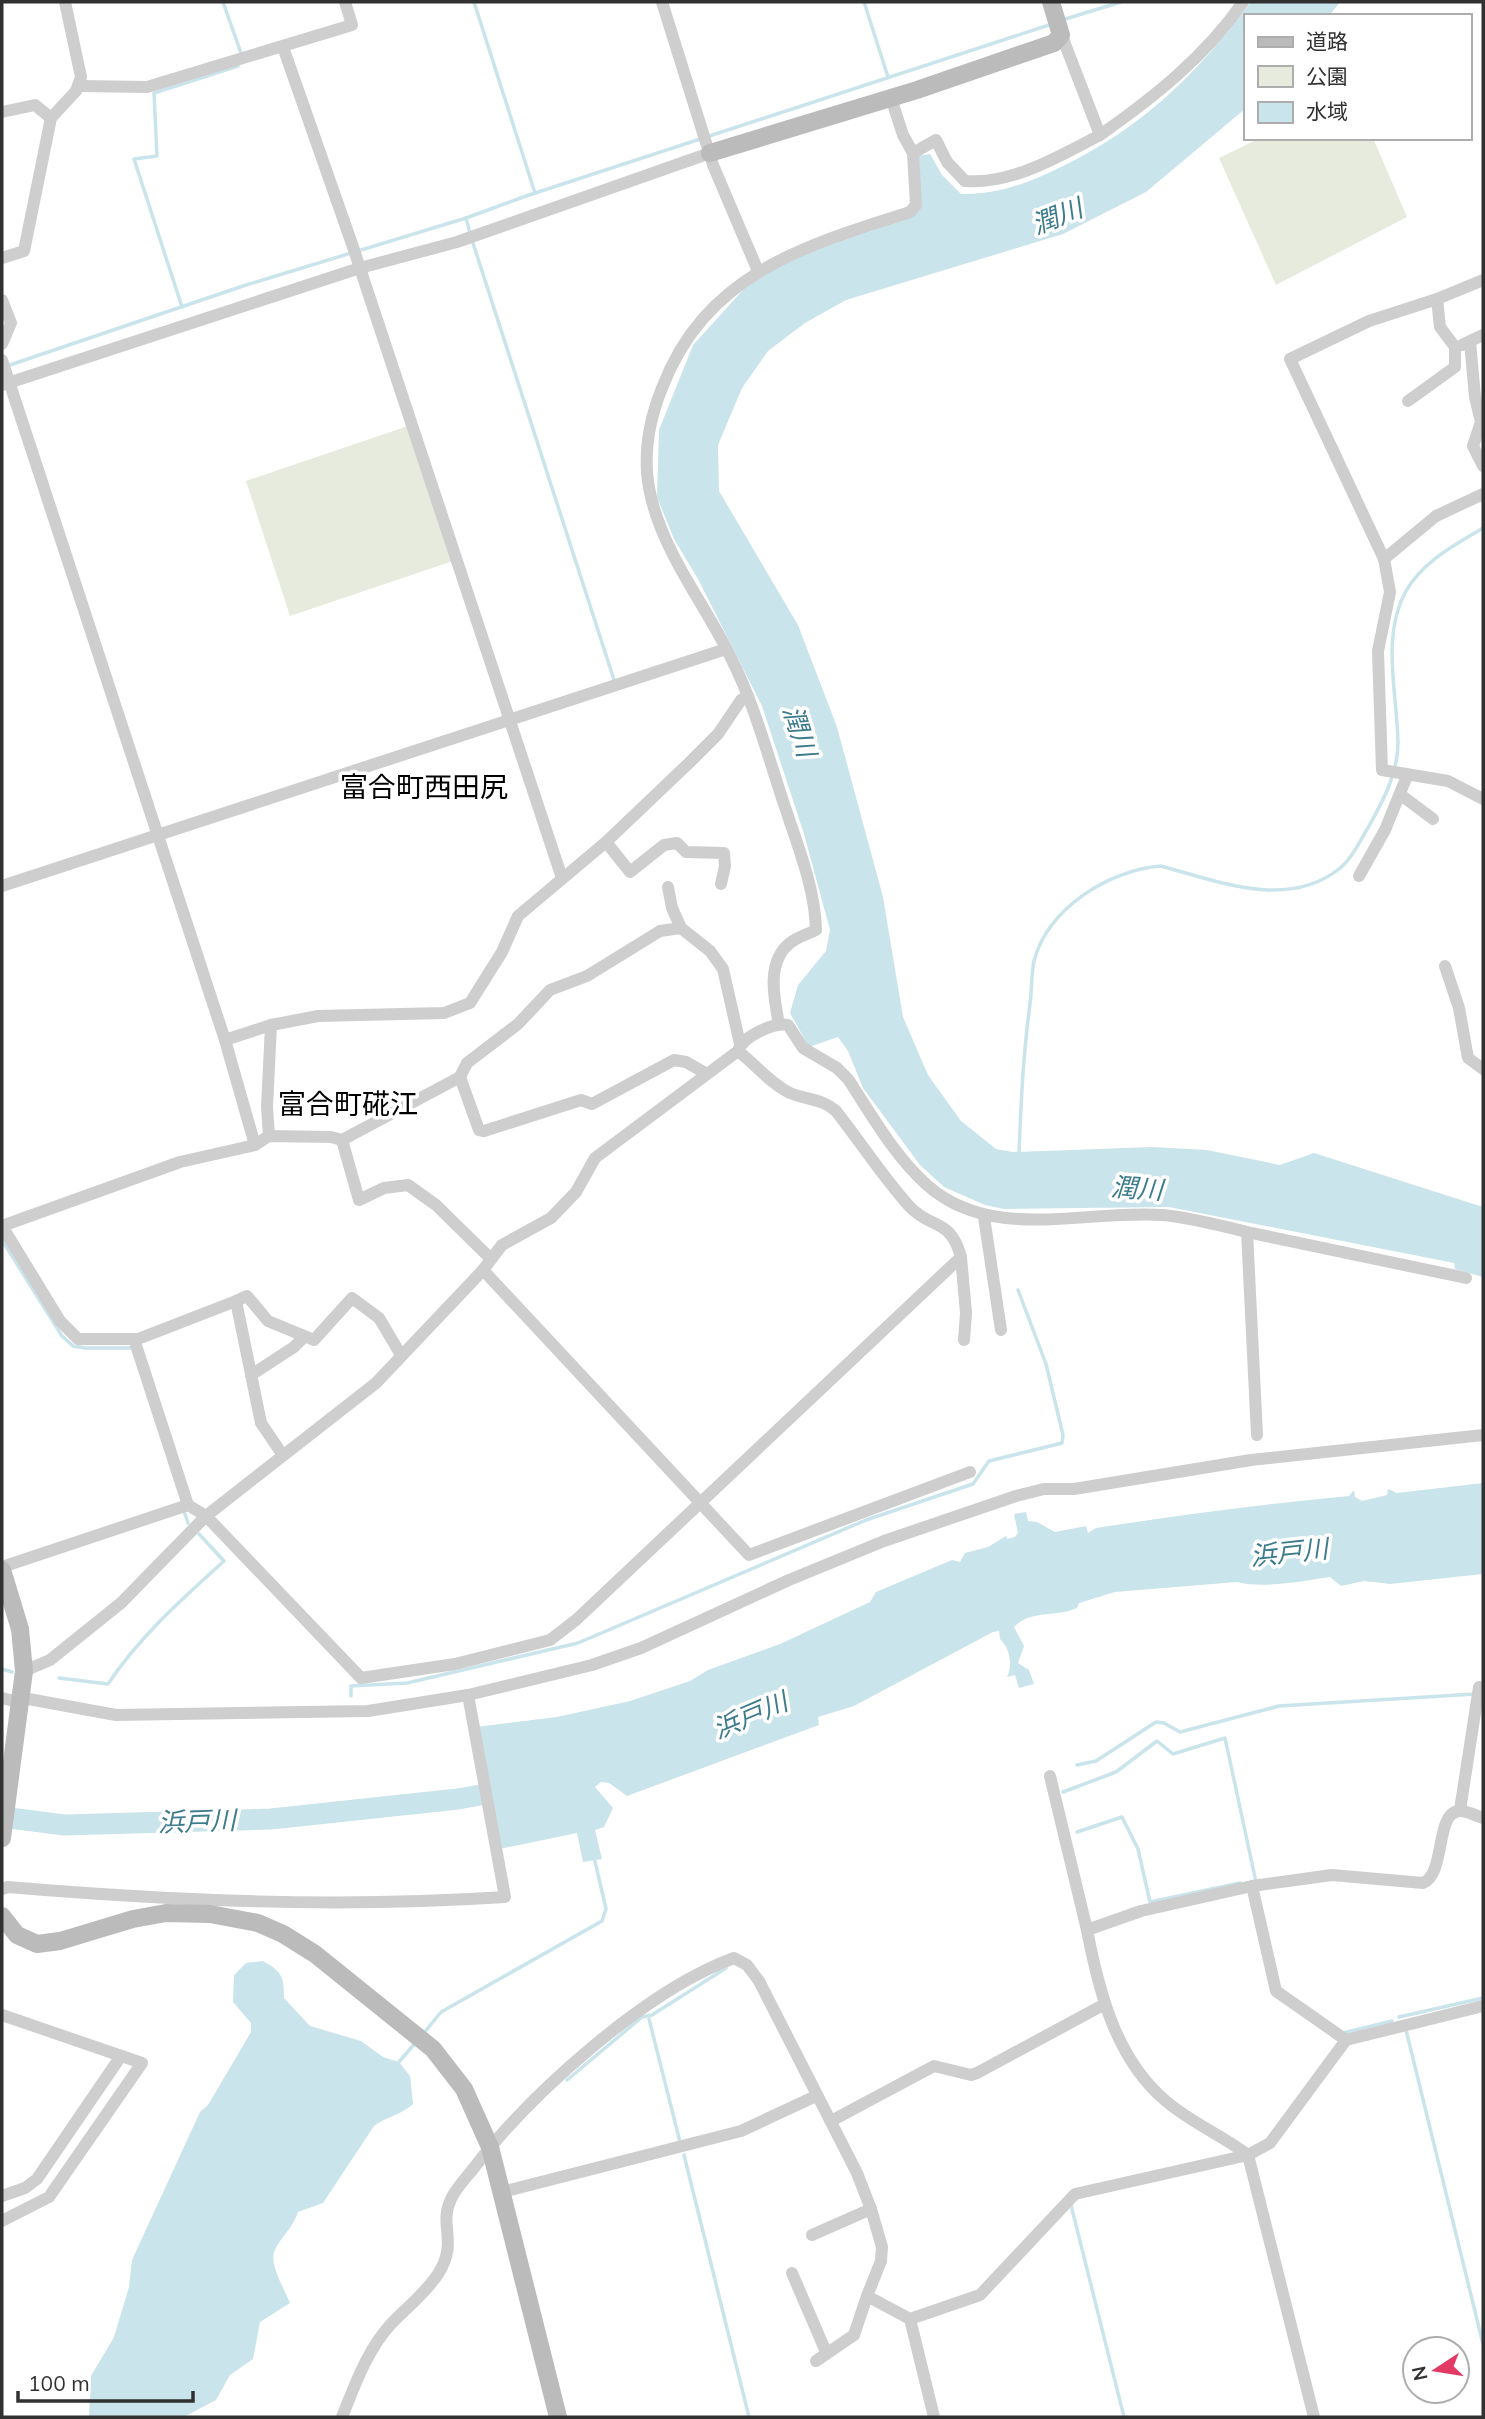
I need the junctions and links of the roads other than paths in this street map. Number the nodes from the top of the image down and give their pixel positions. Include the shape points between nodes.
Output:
1 (65, 2) edge
2 (345, 2) edge
3 (662, 2) edge
4 (1243, 2) edge
5 (1053, 8) edge
6 (1060, 31) junction
7 (283, 47) junction
8 (80, 86) junction
9 (897, 96) junction
10 (2, 112) edge
11 (51, 118) junction
12 (1100, 135) junction
13 (709, 153) junction
14 (913, 153) junction
15 (2, 258) edge
16 (359, 265) junction
17 (758, 271) junction
18 (1483, 280) edge
19 (1437, 299) junction
20 (2, 300) edge
21 (1483, 335) edge
22 (1470, 342) junction
23 (2, 344) edge
24 (1455, 347) junction
25 (2, 360) edge
26 (6, 382) edge
27 (1408, 401) dead end
28 (1483, 467) edge
29 (1483, 494) edge
30 (1384, 559) junction
31 (726, 649) junction
32 (748, 696) junction
33 (508, 720) junction
34 (1404, 775) junction
35 (1401, 795) junction
36 (1483, 799) edge
37 (1433, 819) dead end
38 (156, 835) junction
39 (606, 842) junction
40 (1359, 876) dead end
41 (562, 878) junction
42 (721, 884) dead end
43 (2, 886) edge
44 (668, 887) dead end
45 (681, 928) junction
46 (1445, 966) dead end
47 (271, 1025) junction
48 (776, 1025) junction
49 (225, 1040) junction
50 (741, 1045) junction
51 (1483, 1069) edge
52 (707, 1074) junction
53 (460, 1077) junction
54 (269, 1136) junction
55 (342, 1140) junction
56 (255, 1146) junction
57 (984, 1216) junction
58 (2, 1226) edge
59 (1247, 1232) junction
60 (961, 1257) junction
61 (487, 1265) junction
62 (1466, 1278) dead end
63 (236, 1301) junction
64 (1001, 1330) dead end
65 (304, 1337) junction
66 (134, 1339) junction
67 (964, 1340) dead end
68 (401, 1355) junction
69 (251, 1375) junction
70 (1257, 1435) dead end
71 (1483, 1435) edge
72 (282, 1454) junction
73 (970, 1472) dead end
74 (700, 1502) junction
75 (188, 1505) junction
76 (206, 1516) junction
77 (2, 1568) edge
78 (24, 1671) junction
79 (1479, 1687) dead end
80 (468, 1695) junction
81 (2, 1698) edge
82 (22, 1700) junction
83 (1050, 1776) dead end
84 (1460, 1811) junction
85 (1483, 1818) edge
86 (2, 1838) edge
87 (1252, 1886) junction
88 (2, 1889) edge
89 (2, 1916) edge
90 (1087, 1930) junction
91 (1105, 2004) junction
92 (1483, 2006) edge
93 (2, 2015) edge
94 (1346, 2040) junction
95 (121, 2056) junction
96 (816, 2096) junction
97 (831, 2121) junction
98 (490, 2147) junction
99 (1248, 2155) junction
100 (502, 2192) junction
101 (2, 2196) edge
102 (871, 2209) junction
103 (2, 2221) edge
104 (812, 2235) dead end
105 (793, 2273) dead end
106 (867, 2296) junction
107 (910, 2319) junction
108 (826, 2352) junction
109 (816, 2361) dead end
110 (342, 2417) edge
111 (558, 2417) edge
112 (934, 2417) edge
113 (1314, 2417) edge

1 - 8 street
2 - 7 street via 352,25
3 - 13 street
4 - 12 street via 1152,98
5 - 6 street
6 - 9 street via 1054,43
6 - 12 street
7 - 8 street via 147,87
7 - 16 street
8 - 11 street
9 - 13 street
9 - 14 street via 903,135
10 - 11 street via 35,105
11 - 15 street via 28,242 24,251
12 - 14 street via 1054,159 985,183 965,181 947,162 936,140
13 - 16 street via 457,242
13 - 17 street
14 - 17 street via 916,205 909,212 807,245
16 - 26 street
16 - 33 street
17 - 31 street via 723,297 682,345 656,404 647,442 650,496 660,528
18 - 19 street
19 - 24 street via 1440,327
19 - 30 street via 1369,321 1290,359
20 - 23 street via 11,323
21 - 22 street
22 - 24 street
22 - 28 street via 1481,422 1473,446
24 - 27 street via 1453,371
25 - 26 street
26 - 38 street
29 - 30 street via 1436,516
30 - 34 street via 1390,592 1378,651 1382,770
31 - 32 street
31 - 33 street
32 - 39 street via 718,734
32 - 48 street via 815,910 816,930 790,942 771,986
33 - 38 street
33 - 41 street
34 - 35 street
34 - 36 street via 1448,781
35 - 37 street
35 - 40 street
38 - 43 street
38 - 49 street
39 - 41 street
39 - 42 street via 631,872 664,845 677,843 686,852 724,853
41 - 47 street via 518,916 470,1003 444,1013 318,1016
44 - 45 street
45 - 50 street via 710,951 723,969
45 - 53 street via 660,931 587,976 550,990 518,1024 467,1063
46 - 51 street via 1468,1058
47 - 49 street
47 - 54 street
48 - 50 street
48 - 57 street via 788,1026 803,1048 848,1079 928,1187
49 - 56 street
50 - 52 street
50 - 60 street via 777,1085 827,1103 836,1111 911,1208 949,1230
52 - 53 street via 674,1060 592,1104 581,1100 484,1131 479,1130
52 - 61 street via 595,1158 576,1192 551,1217 502,1245
53 - 55 street
54 - 55 street
54 - 56 street
55 - 61 street via 359,1200 384,1188 408,1185 436,1205
56 - 58 street via 180,1162
57 - 59 street via 1161,1215
57 - 64 street
58 - 66 street via 60,1321 78,1339
59 - 62 street
59 - 70 street
60 - 67 street
60 - 74 street
61 - 68 street
61 - 74 street
63 - 65 street via 247,1296 268,1321
63 - 66 street
63 - 69 street
65 - 68 street via 314,1340 352,1298 379,1318
65 - 69 street
66 - 75 street
68 - 72 street via 334,1419
69 - 72 street via 261,1423
71 - 80 street via 1251,1460 1073,1489 1044,1489 860,1551 640,1648 592,1665
72 - 76 street
73 - 74 street via 749,1555
74 - 76 street via 550,1640 455,1664 360,1678
75 - 76 street
75 - 77 street
76 - 78 street via 121,1603 50,1660
77 - 78 street via 20,1629
78 - 82 street
79 - 84 street
80 - 82 street via 368,1711 156,1715 116,1715
80 - 88 street via 505,1897 229,1903
81 - 82 street
82 - 86 street
83 - 90 street
84 - 85 street
84 - 87 street via 1445,1823 1435,1872 1423,1883 1332,1875
87 - 90 street via 1141,1911
87 - 94 street via 1276,1991
89 - 98 street via 17,1935 37,1944 166,1913 243,1919 283,1934 315,1954 433,2049 464,2089
90 - 91 street
91 - 97 street via 977,2073 934,2066
91 - 99 street via 1129,2057 1148,2084 1168,2103
92 - 94 street
93 - 95 street
94 - 99 street via 1270,2143
95 - 101 street via 37,2179
95 - 103 street via 142,2063 49,2197
96 - 97 street
96 - 98 street via 759,1982 747,1965 734,1958 632,2016 572,2064
96 - 100 street via 741,2131
97 - 102 street
98 - 100 street
98 - 110 street via 451,2199 446,2218 450,2253 422,2295 372,2350
99 - 107 street via 1075,2194 980,2295
99 - 113 street
100 - 111 street
102 - 104 street
102 - 106 street via 882,2247
105 - 108 street
106 - 107 street
106 - 108 street via 849,2342
107 - 112 street
108 - 109 street

